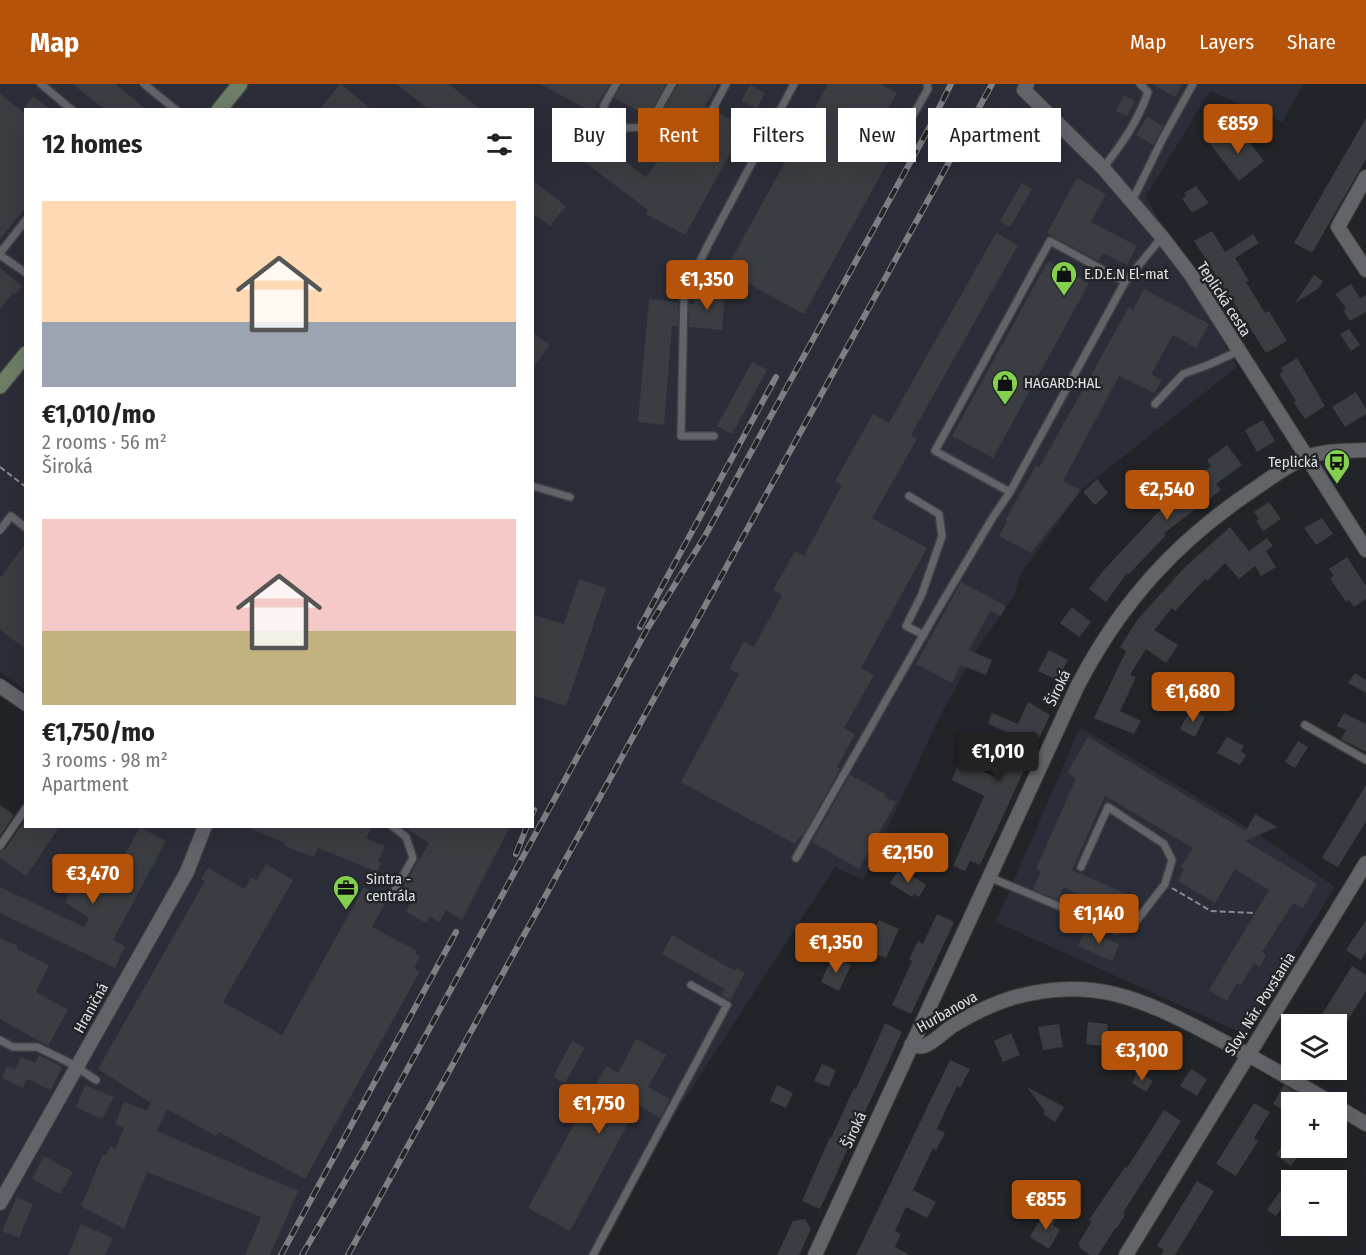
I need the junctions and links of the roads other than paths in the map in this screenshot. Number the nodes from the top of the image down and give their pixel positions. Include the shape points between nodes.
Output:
1 (41, 84) edge
2 (144, 84) edge
3 (240, 84) edge
4 (616, 84) edge
5 (672, 84) edge
6 (726, 84) edge
7 (794, 84) edge
8 (927, 84) edge
9 (1140, 84) edge
10 (1193, 84) edge
11 (1025, 87) edge
12 (70, 108) edge
13 (174, 108) edge
14 (221, 108) edge
15 (713, 108) edge
16 (916, 110) edge
17 (1103, 168) junction
18 (1366, 177) edge
19 (1132, 201) junction
20 (24, 223) edge
21 (1162, 237) junction
22 (0, 254) edge
23 (1366, 270) edge
24 (24, 272) edge
25 (1125, 282) junction
26 (1239, 351) junction
27 (24, 356) edge
28 (0, 386) edge
29 (1155, 404) dead end
30 (714, 436) dead end
31 (1366, 450) edge
32 (1306, 458) junction
33 (534, 487) edge
34 (1010, 492) junction
35 (909, 496) dead end
36 (570, 497) dead end
37 (24, 526) edge
38 (0, 530) edge
39 (1366, 550) edge
40 (924, 635) junction
41 (0, 686) edge
42 (24, 703) edge
43 (1305, 725) dead end
44 (1366, 760) edge
45 (24, 811) edge
46 (201, 828) edge
47 (395, 828) edge
48 (0, 846) edge
49 (796, 858) dead end
50 (1366, 863) edge
51 (1081, 867) dead end
52 (989, 877) junction
53 (391, 897) dead end
54 (691, 986) dead end
55 (0, 1040) edge
56 (911, 1045) junction
57 (1249, 1054) junction
58 (76, 1068) junction
59 (96, 1080) dead end
60 (1313, 1092) edge
61 (1347, 1113) edge
62 (1366, 1124) edge
63 (0, 1203) edge
64 (593, 1255) edge
65 (815, 1255) edge
66 (1126, 1255) edge

1 - 12 lane
2 - 13 lane
3 - 14 street
4 - 5 lane via 604,105 603,117 624,128 648,127
6 - 15 lane
7 - 30 lane via 684,294 681,436
8 - 16 lane
9 - 17 lane via 1148,92 1141,113
10 - 19 lane
11 - 17 street, Teplická cesta
17 - 19 street, Teplická cesta
18 - 23 street via 1338,227
19 - 21 street, Teplická cesta
20 - 22 lane
21 - 25 lane
21 - 26 street, Teplická cesta
22 - 24 lane
25 - 34 lane
25 - 34 lane via 1050,241 935,451
26 - 29 lane via 1183,374
26 - 32 street, Teplická cesta
27 - 28 street
31 - 32 street, Široká
32 - 39 street, Teplická cesta
32 - 52 street, Široká via 1217,516 1162,565 1111,627 1082,677
33 - 36 lane
34 - 40 lane
35 - 40 lane via 939,514 942,536 906,626
37 - 38 lane via 11,516
40 - 49 lane
41 - 42 street
43 - 44 lane
45 - 48 lane
46 - 58 street, Hraničná via 187,872
47 - 53 lane via 406,837 413,858
50 - 57 street, Slov. Nár. Povstania
51 - 52 lane via 1108,807 1164,844 1172,860 1165,884 1134,924 1116,930
52 - 56 street, Široká
54 - 64 lane via 727,1005
55 - 58 lane via 13,1047 37,1047
56 - 57 street, Hurbanova via 921,1047 982,1009 1010,999 1071,989 1112,993 1144,1002
56 - 65 street, Široká
57 - 60 street, Hurbanova
57 - 66 street, Slov. Nár. Povstania
58 - 59 lane
58 - 63 street, Hraničná
61 - 62 street

